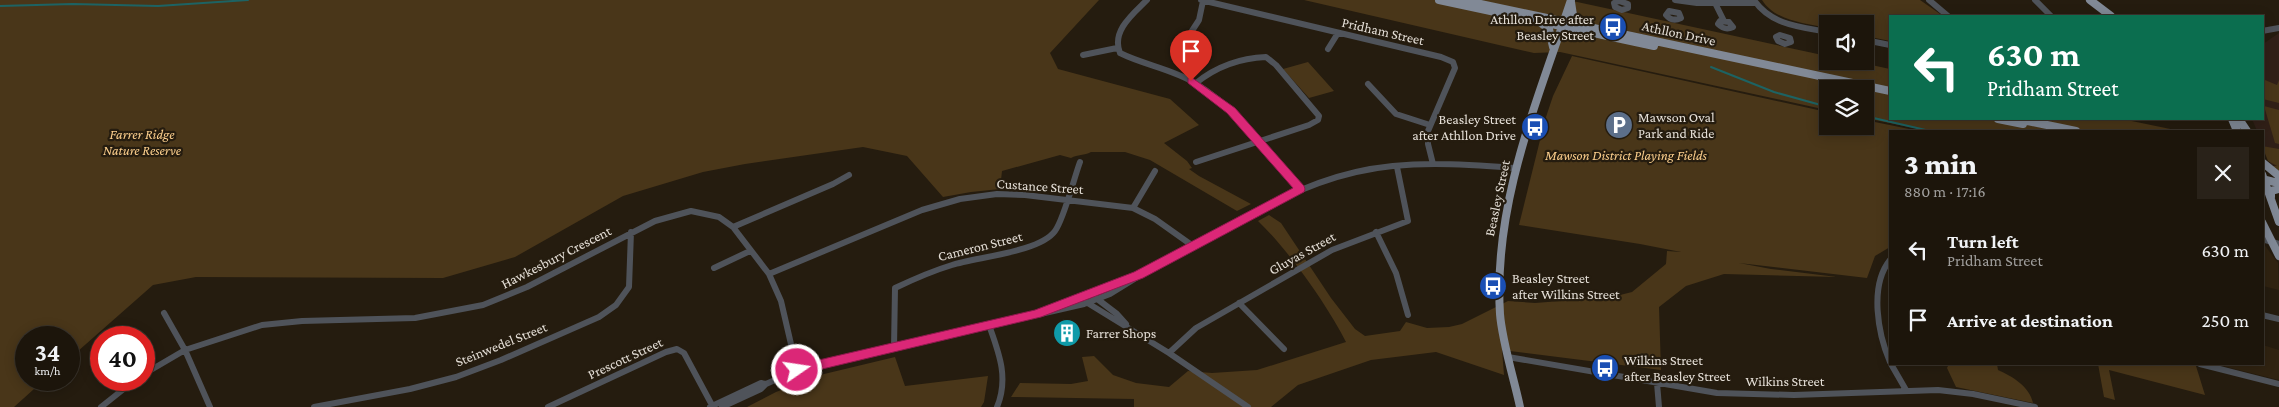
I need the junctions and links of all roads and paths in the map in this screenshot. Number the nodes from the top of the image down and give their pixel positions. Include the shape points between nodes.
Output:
1 (1148, 0) edge
2 (1202, 0) edge
3 (1438, 0) edge
4 (1462, 0) edge
5 (1571, 0) edge
6 (1675, 0) edge
7 (1928, 0) edge
8 (2035, 0) edge
9 (2090, 0) edge
10 (1754, 1) edge
11 (1715, 3) junction
12 (1567, 10) junction
13 (1674, 11) dead end
14 (1528, 14) junction
15 (1947, 15) edge
16 (2050, 15) edge
17 (2110, 15) edge
18 (1724, 21) dead end
19 (1538, 22) junction
20 (1562, 24) junction
21 (1788, 24) junction
22 (1586, 26) junction
23 (2279, 28) edge
24 (1819, 30) edge
25 (2264, 31) edge
26 (1338, 33) junction
27 (1558, 35) junction
28 (1602, 35) junction
29 (1785, 35) dead end
30 (1188, 37) dead end
31 (1874, 42) edge
32 (1889, 45) edge
33 (1117, 48) junction
34 (1328, 49) dead end
35 (1554, 51) junction
36 (1083, 55) dead end
37 (1819, 80) edge
38 (1196, 83) junction
39 (1368, 84) dead end
40 (1889, 91) edge
41 (1874, 92) edge
42 (1889, 95) edge
43 (2003, 120) edge
44 (2023, 120) edge
45 (1430, 125) junction
46 (2051, 130) edge
47 (2071, 130) edge
48 (1259, 142) junction
49 (1080, 162) dead end
50 (1196, 162) dead end
51 (1433, 164) junction
52 (2264, 164) edge
53 (1397, 167) junction
54 (1515, 170) junction
55 (1155, 171) dead end
56 (849, 175) dead end
57 (2264, 176) edge
58 (2264, 176) edge
59 (2279, 176) edge
60 (2264, 179) edge
61 (2279, 183) edge
62 (1300, 189) junction
63 (2279, 189) edge
64 (2271, 198) junction
65 (1067, 200) junction
66 (1134, 208) junction
67 (2279, 222) edge
68 (2264, 225) edge
69 (734, 227) junction
70 (632, 232) junction
71 (1376, 232) junction
72 (2279, 235) edge
73 (2275, 242) edge
74 (1193, 246) junction
75 (750, 251) junction
76 (2279, 256) edge
77 (1889, 261) edge
78 (714, 268) dead end
79 (769, 274) junction
80 (1094, 296) junction
81 (1084, 300) junction
82 (1239, 303) junction
83 (164, 313) dead end
84 (1408, 314) dead end
85 (2264, 315) edge
86 (2279, 319) edge
87 (989, 325) junction
88 (1127, 325) junction
89 (894, 348) junction
90 (1284, 349) dead end
91 (185, 350) junction
92 (1169, 353) junction
93 (1508, 357) junction
94 (1889, 360) edge
95 (1891, 365) edge
96 (2204, 365) edge
97 (155, 368) edge
98 (797, 370) junction
99 (1657, 382) junction
100 (766, 384) junction
101 (2279, 384) edge
102 (1906, 390) junction
103 (121, 391) edge
104 (101, 407) edge
105 (210, 407) edge
106 (314, 407) edge
107 (548, 407) edge
108 (712, 407) edge
109 (722, 407) edge
110 (997, 407) edge
111 (1248, 407) edge
112 (1520, 407) edge
113 (1659, 407) edge
114 (2035, 407) edge

1 - 33 street via 1118,32
2 - 26 street, Pridham Street
2 - 30 street via 1199,20
3 - 19 main road, Athllon Drive
4 - 14 main road, Athllon Drive
5 - 12 main road, Beasley Street
5 - 22 main road via 1573,15
6 - 11 street
6 - 13 street
7 - 15 street
8 - 16 street
9 - 17 main road
10 - 11 street
10 - 21 street via 1769,15
11 - 18 street
12 - 14 main road via 1553,15
12 - 20 main road, Beasley Street
14 - 20 main road, Athllon Drive
19 - 20 main road, Athllon Drive
19 - 35 main road via 1549,29
20 - 22 main road, Athllon Drive
20 - 27 main road, Beasley Street
20 - 28 main road, Athllon Drive
21 - 24 street
21 - 29 street
22 - 40 main road, Athllon Drive
23 - 25 street
26 - 34 street
26 - 45 street, Pridham Street via 1453,62 1455,68
27 - 28 main road
27 - 35 main road, Beasley Street
28 - 37 main road, Athllon Drive
31 - 32 street
33 - 36 street
33 - 38 street via 1126,56
35 - 54 main road, Beasley Street
38 - 48 street via 1222,102
38 - 48 street via 1216,69 1260,57 1271,60 1316,111 1318,120
39 - 45 street via 1396,114
41 - 42 main road
43 - 46 main road
44 - 47 main road
45 - 51 street, Pridham Street via 1428,143
48 - 50 street
48 - 62 street
49 - 65 street, Cameron Street
51 - 53 street
51 - 54 street
52 - 59 main road
53 - 62 street via 1366,170
53 - 71 street, Gluyas Street via 1408,222
54 - 93 main road, Beasley Street via 1500,255 1500,316
55 - 66 street
56 - 69 street
57 - 59 main road
58 - 61 main road
60 - 64 main road
62 - 74 street
63 - 64 main road via 2270,191
64 - 67 main road
65 - 66 street, Custance Street
65 - 79 street, Custance Street via 997,194 948,201
65 - 89 street, Cameron Street via 1056,230 1045,241 954,264 896,288
66 - 74 street, Custance Street
68 - 73 main road
69 - 70 street, Hawkesbury Crescent via 720,217 691,211 663,217
69 - 75 street, Hawkesbury Crescent
70 - 91 street, Hawkesbury Crescent via 528,287 462,310 415,318 283,322 241,330
70 - 106 street, Steinwedel Street via 629,287 609,311 460,375
71 - 82 street, Gluyas Street via 1332,250
71 - 84 street via 1396,273
72 - 73 street
73 - 76 main road
74 - 80 street via 1139,275 1129,284
75 - 78 street
75 - 79 street, Hawkesbury Crescent
77 - 94 street via 1883,269 1879,294 1882,338
79 - 98 street, Hawkesbury Crescent via 781,301
80 - 81 street
80 - 88 street
81 - 87 street via 1060,311
81 - 88 street
82 - 90 street
82 - 92 street, Gluyas Street via 1196,328
83 - 91 street
85 - 86 street
87 - 89 street
87 - 110 street via 1005,378
88 - 92 street
89 - 98 street
91 - 97 street, Hawkesbury Crescent
91 - 105 street
92 - 111 street
93 - 99 street, Wilkins Street
93 - 112 main road, Beasley Street
95 - 102 street
96 - 101 street
98 - 100 street
99 - 102 street, Wilkins Street via 1717,393 1794,396
99 - 113 street
100 - 108 street via 761,383
100 - 109 street
102 - 114 street, Wilkins Street via 1973,394
103 - 104 street
107 - 108 street, Prescott Street via 676,349 684,353

